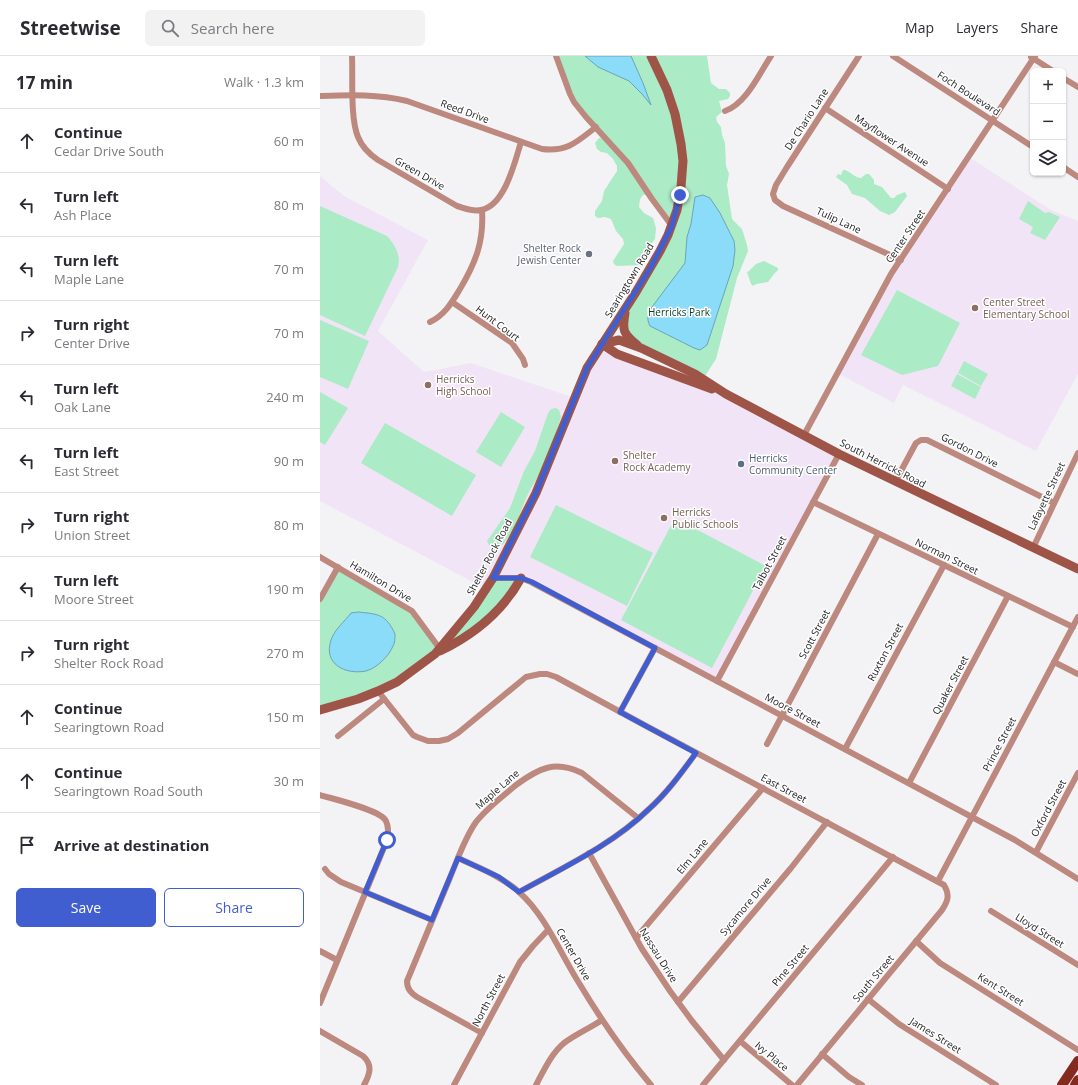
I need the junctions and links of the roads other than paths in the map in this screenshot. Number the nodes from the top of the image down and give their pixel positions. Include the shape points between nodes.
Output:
1 (352, 56) edge
2 (556, 56) edge
3 (651, 56) edge
4 (771, 56) edge
5 (859, 56) edge
6 (893, 56) edge
7 (1033, 57) edge
8 (1049, 68) edge
9 (1066, 80) edge
10 (1078, 87) edge
11 (354, 95) junction
12 (320, 96) edge
13 (825, 108) junction
14 (724, 111) dead end
15 (993, 121) junction
16 (596, 128) junction
17 (521, 142) junction
18 (1030, 146) edge
19 (1066, 169) edge
20 (1078, 177) edge
21 (948, 189) junction
22 (773, 194) joint
23 (482, 210) junction
24 (672, 226) junction
25 (901, 260) junction
26 (452, 302) junction
27 (625, 310) junction
28 (430, 322) dead end
29 (602, 344) junction
30 (641, 348) junction
31 (525, 365) dead end
32 (726, 394) junction
33 (804, 435) junction
34 (1078, 453) edge
35 (839, 454) junction
36 (895, 482) junction
37 (813, 502) junction
38 (1054, 503) junction
39 (878, 534) junction
40 (1033, 548) junction
41 (320, 557) edge
42 (944, 565) junction
43 (338, 567) junction
44 (1078, 569) edge
45 (493, 578) junction
46 (521, 578) junction
47 (1008, 596) junction
48 (320, 599) edge
49 (1078, 617) edge
50 (1073, 627) junction
51 (655, 648) junction
52 (437, 651) junction
53 (1054, 662) junction
54 (1078, 674) edge
55 (717, 681) junction
56 (381, 695) junction
57 (320, 710) edge
58 (620, 712) junction
59 (782, 716) junction
60 (338, 736) dead end
61 (767, 744) dead end
62 (845, 749) junction
63 (696, 753) junction
64 (1078, 773) edge
65 (909, 783) junction
66 (763, 788) junction
67 (320, 794) edge
68 (972, 817) junction
69 (638, 818) junction
70 (827, 822) junction
71 (1036, 852) junction
72 (589, 853) junction
73 (892, 857) junction
74 (458, 858) junction
75 (325, 868) dead end
76 (1078, 879) edge
77 (938, 881) junction
78 (365, 892) junction
79 (519, 892) junction
80 (991, 911) dead end
81 (432, 920) junction
82 (548, 930) junction
83 (636, 938) junction
84 (916, 941) junction
85 (320, 951) edge
86 (337, 960) junction
87 (1078, 965) edge
88 (868, 999) junction
89 (678, 1002) junction
90 (320, 1003) edge
91 (602, 1020) junction
92 (320, 1031) edge
93 (482, 1033) junction
94 (740, 1041) junction
95 (1078, 1050) edge
96 (822, 1054) junction
97 (724, 1060) junction
98 (1078, 1061) edge
99 (1078, 1080) edge
100 (364, 1085) edge
101 (454, 1085) edge
102 (536, 1085) edge
103 (651, 1085) edge
104 (703, 1085) edge
105 (792, 1085) edge
106 (797, 1085) edge
107 (862, 1085) edge
108 (996, 1085) edge
109 (1062, 1085) edge
110 (1075, 1085) edge

1 - 11 street, Green Drive
2 - 16 street via 574,102
3 - 24 main road, Searingtown Road via 667,90 682,144 681,187
4 - 14 street via 742,100
5 - 13 street, De Chario Lane
6 - 15 street, Foch Boulevard
7 - 8 street
7 - 15 street, Center Street
9 - 10 street
11 - 12 street, Reed Drive
11 - 17 street, Reed Drive via 384,96 407,101
11 - 23 street, Green Drive via 355,128 369,154 457,206 467,210
13 - 21 street, Mayflower Avenue
13 - 22 street, De Chario Lane
15 - 18 street, Foch Boulevard
15 - 21 street, Center Street
16 - 17 street, Reed Drive via 572,145 559,149 542,149
16 - 24 street via 628,163
17 - 23 street via 508,183 502,193
19 - 20 street
21 - 25 street, Center Street
22 - 25 street, Tulip Lane via 774,200 783,206
23 - 26 street via 477,254
24 - 27 main road, Searingtown Road
25 - 33 street, Center Street
26 - 28 street via 443,314
26 - 31 street, Hunt Court via 512,343
27 - 29 main road, Searingtown Road
27 - 30 main road via 623,329 626,336
29 - 30 main road, South Herricks Road via 619,340
29 - 32 main road, South Herricks Road via 617,354
29 - 45 main road, Shelter Rock Road via 587,368 536,493
30 - 32 main road, South Herricks Road via 695,374
32 - 33 main road, South Herricks Road
33 - 35 main road, South Herricks Road
34 - 38 street, Lafayette Street
35 - 36 main road, South Herricks Road
35 - 37 street, Talbot Street
36 - 38 street, Gordon Drive via 916,444 921,440 927,440
36 - 40 main road, South Herricks Road
37 - 39 street, Norman Street
37 - 55 street, Talbot Street
38 - 40 street, Lafayette Street
39 - 42 street, Norman Street
39 - 59 street, Scott Street
40 - 44 main road, South Herricks Road
41 - 43 street, Hamilton Drive
42 - 47 street, Norman Street
42 - 62 street, Ruxton Street
43 - 48 street
43 - 52 street, Hamilton Drive via 412,611
45 - 46 street, Moore Street
45 - 52 main road, Shelter Rock Road via 474,608
46 - 51 street, Moore Street
46 - 52 main road via 507,600 474,631
47 - 50 street, Norman Street
47 - 65 street, Quaker Street
49 - 50 street, Prince Street
50 - 53 street, Prince Street
51 - 55 street, Moore Street
51 - 58 street
52 - 56 main road, Shelter Rock Road
53 - 54 street
53 - 68 street, Prince Street
55 - 59 street, Moore Street
56 - 57 main road, Shelter Rock Road
56 - 58 street, East Street via 413,734 428,741 448,739 458,733 526,677 533,675 548,674 556,677
56 - 60 street
58 - 63 street, East Street
59 - 61 street, Scott Street
59 - 62 street, Moore Street
62 - 65 street, Moore Street
63 - 66 street, East Street
63 - 69 street via 661,796
64 - 71 street, Oxford Street
65 - 68 street, Moore Street
66 - 70 street, East Street
66 - 83 street, Elm Lane
67 - 78 street via 373,811 386,821 387,840
68 - 71 street, Moore Street
68 - 77 street, Prince Street
69 - 72 street
69 - 74 street, Maple Lane via 575,769 544,768 531,774 485,811 468,834
70 - 73 street, East Street
70 - 89 street, Sycamore Drive
71 - 76 street, Moore Street
72 - 79 street
72 - 83 street, Nassau Drive
73 - 77 street, East Street
73 - 94 street, Pine Street
74 - 79 street, Center Drive via 499,877
74 - 81 street, Maple Lane
75 - 78 street via 341,882
77 - 84 street, South Street via 946,887 947,902
78 - 81 street
78 - 86 street
79 - 82 street, Center Drive
80 - 87 street, Lloyd Street
81 - 93 street, Maple Lane via 407,981 408,989 417,997
82 - 91 street, Center Drive
82 - 93 street, North Street via 520,962
83 - 89 street, Nassau Drive
84 - 88 street, South Street
84 - 95 street, Kent Street via 940,963
85 - 86 street
86 - 90 street
88 - 96 street, South Street
88 - 108 street, James Street via 899,1024
89 - 97 street, Nassau Drive
91 - 102 street via 563,1044 548,1062
91 - 103 street, Center Drive
92 - 100 street via 367,1060 370,1072
93 - 101 street, North Street
94 - 97 street, Pine Street
94 - 105 street, Ivy Place
96 - 106 street, South Street
96 - 107 street
97 - 104 street, Pine Street
98 - 109 main road
99 - 110 main road

